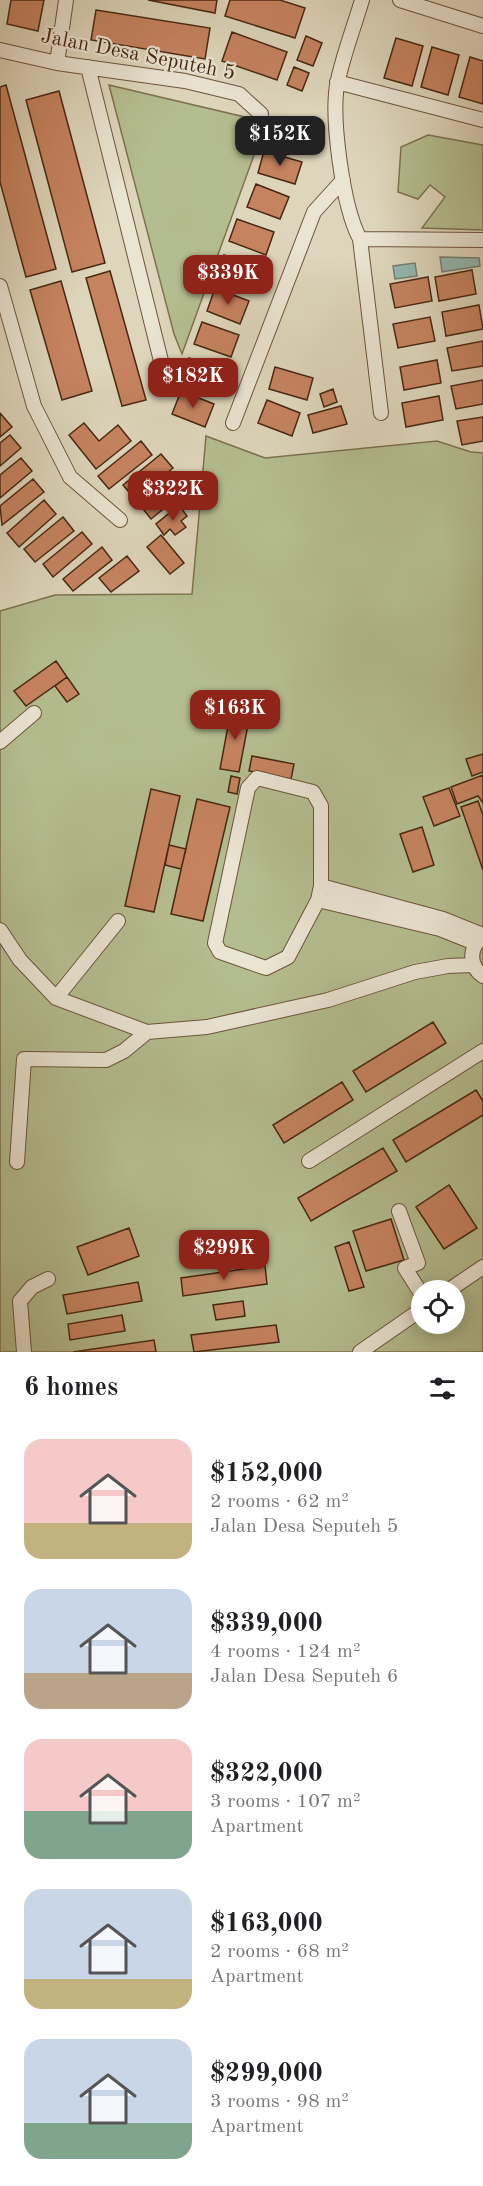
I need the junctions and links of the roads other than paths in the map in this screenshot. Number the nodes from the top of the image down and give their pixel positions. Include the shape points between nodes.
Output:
1 (66, 0) edge
2 (362, 0) edge
3 (406, 2) edge
4 (483, 26) edge
5 (0, 50) edge
6 (57, 63) junction
7 (88, 67) junction
8 (337, 82) junction
9 (261, 114) dead end
10 (483, 120) edge
11 (343, 180) junction
12 (360, 239) junction
13 (483, 240) edge
14 (0, 286) edge
15 (165, 377) dead end
16 (381, 413) dead end
17 (233, 423) dead end
18 (120, 520) dead end
19 (34, 713) dead end
20 (0, 742) edge
21 (321, 886) junction
22 (318, 900) junction
23 (118, 921) dead end
24 (0, 930) edge
25 (480, 938) edge
26 (473, 965) junction
27 (483, 976) edge
28 (56, 998) junction
29 (147, 1032) junction
30 (483, 1051) edge
31 (309, 1161) dead end
32 (17, 1162) dead end
33 (399, 1211) dead end
34 (483, 1267) edge
35 (48, 1279) dead end
36 (413, 1280) edge
37 (464, 1280) edge
38 (411, 1317) edge
39 (24, 1352) edge
40 (360, 1352) edge

1 - 6 street
2 - 8 street
3 - 4 street
5 - 6 street, Jalan Desa Seputeh 5
6 - 7 street, Jalan Desa Seputeh 5
7 - 9 street, Jalan Desa Seputeh 5 via 185,81 239,94
7 - 15 street
8 - 10 street
8 - 11 street
11 - 12 street
11 - 17 street via 314,212
12 - 13 street
12 - 16 street
14 - 18 street via 34,406 70,477
19 - 20 street
21 - 22 street
21 - 22 street via 321,806 313,792 257,778 248,788 215,943 220,952 266,968 288,957
21 - 25 street via 443,919
22 - 25 street
23 - 28 street
24 - 28 street via 20,960
25 - 26 street via 471,954
26 - 27 street
26 - 29 street via 415,972 328,999 207,1028
28 - 29 street
29 - 32 street via 106,1060 24,1059
30 - 31 street
33 - 36 street via 418,1263 405,1268
34 - 37 street
35 - 39 street via 32,1287 20,1300
38 - 40 street

